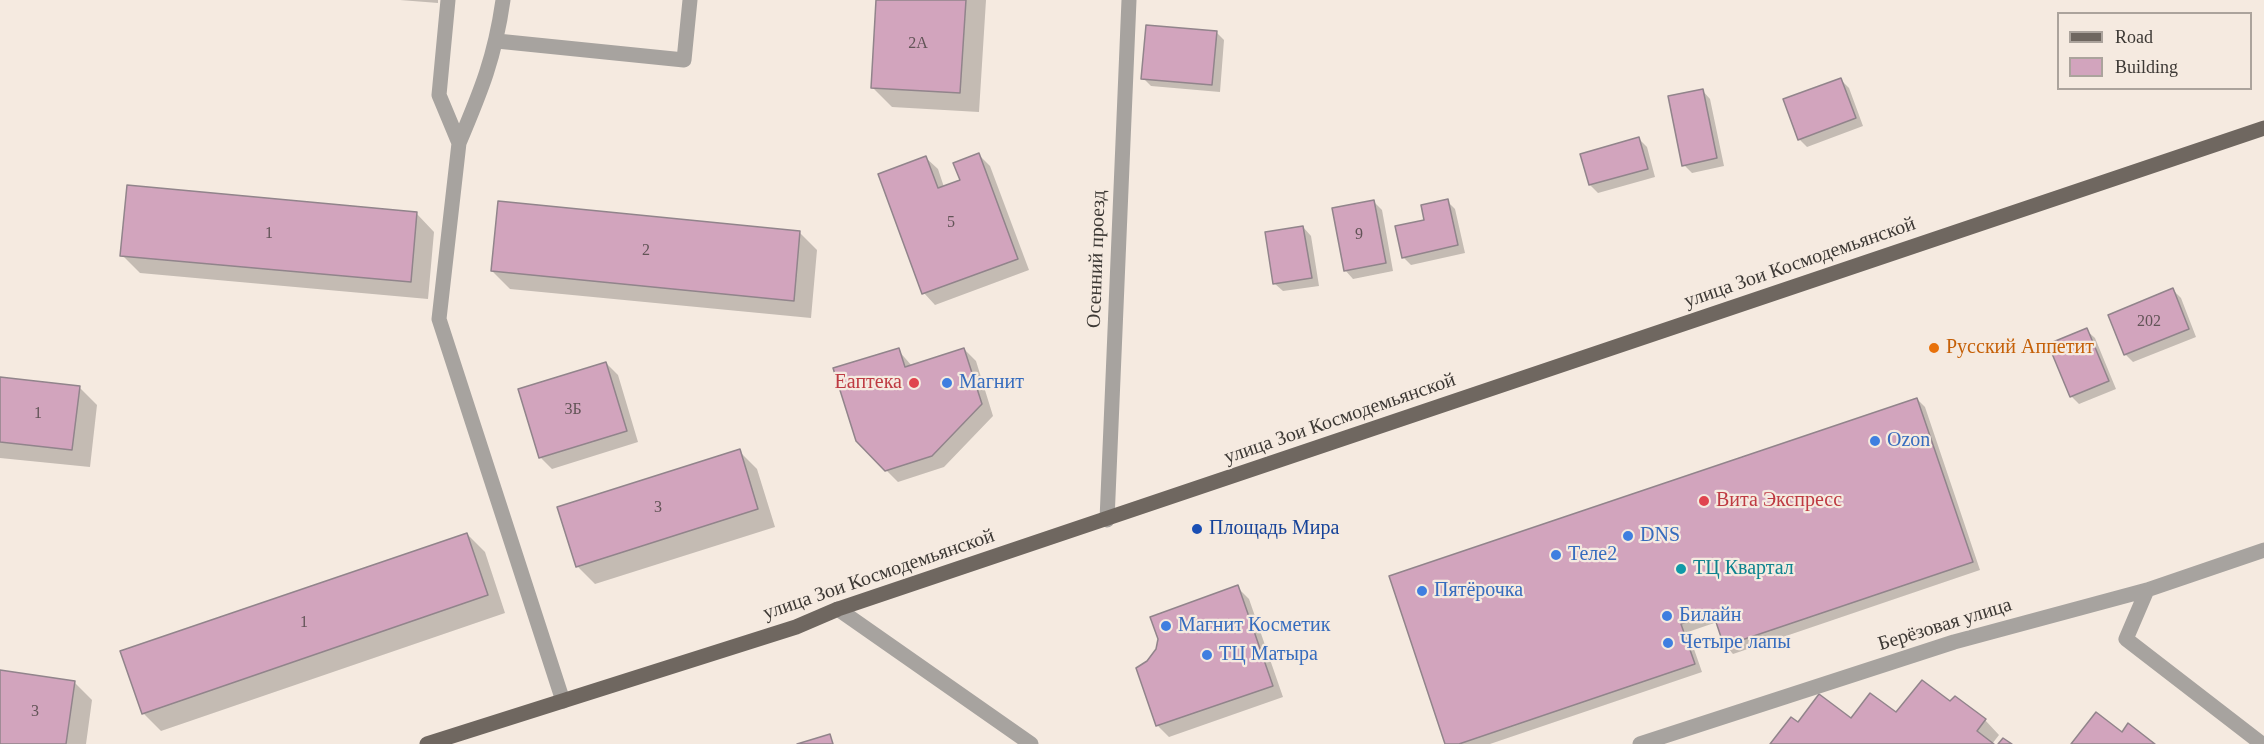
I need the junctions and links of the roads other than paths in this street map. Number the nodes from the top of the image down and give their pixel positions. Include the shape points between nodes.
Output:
1 (448, 0) edge
2 (502, 0) edge
3 (690, 0) edge
4 (1129, 0) edge
5 (497, 41) junction
6 (2264, 128) edge
7 (459, 143) junction
8 (1107, 520) junction
9 (2264, 550) edge
10 (2147, 590) junction
11 (838, 609) junction
12 (563, 701) junction
13 (427, 744) edge
14 (1031, 744) edge
15 (1640, 744) edge
16 (2262, 744) edge

1 - 7 street via 439,95
2 - 5 street
3 - 5 street via 684,60
4 - 8 street, Осенний проезд
5 - 7 street via 488,75
6 - 8 main road, улица Зои Космодемьянской
7 - 12 street via 439,319
8 - 11 main road, улица Зои Космодемьянской
9 - 10 street, Берёзовая улица
10 - 15 street, Берёзовая улица via 1954,642
10 - 16 street via 2126,639
11 - 12 main road, улица Зои Космодемьянской via 796,627
11 - 14 street
12 - 13 main road, улица Зои Космодемьянской

